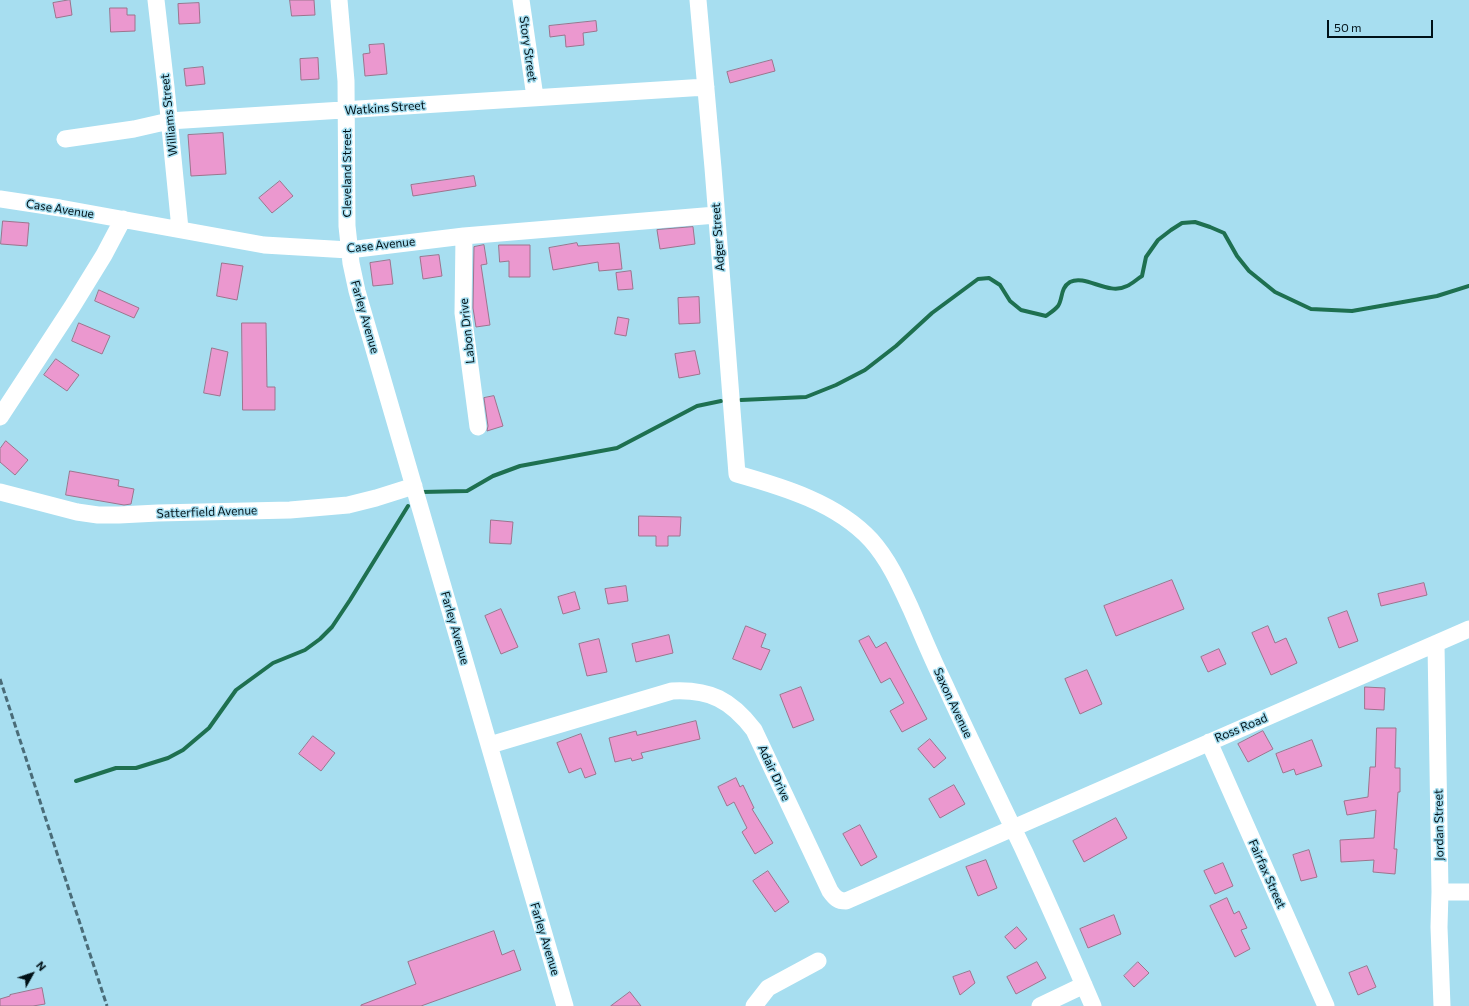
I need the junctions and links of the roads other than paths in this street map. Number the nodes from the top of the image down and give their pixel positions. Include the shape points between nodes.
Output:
1 (156, 0) edge
2 (339, 0) edge
3 (521, 0) edge
4 (698, 0) edge
5 (706, 87) junction
6 (535, 97) junction
7 (347, 110) junction
8 (170, 121) junction
9 (65, 138) dead end
10 (0, 199) edge
11 (716, 215) junction
12 (123, 219) junction
13 (180, 229) junction
14 (464, 236) junction
15 (349, 250) junction
16 (0, 417) edge
17 (478, 427) dead end
18 (737, 474) joint
19 (414, 486) junction
20 (0, 492) edge
21 (1469, 629) edge
22 (1436, 644) junction
23 (1209, 742) junction
24 (490, 746) junction
25 (1013, 829) junction
26 (1440, 892) junction
27 (1469, 892) edge
28 (818, 961) dead end
29 (1084, 985) junction
30 (565, 1006) edge
31 (754, 1006) edge
32 (1040, 1006) edge
33 (1093, 1006) edge
34 (1326, 1006) edge
35 (1442, 1006) edge

1 - 8 street, Williams Street
2 - 7 street, Cleveland Street
3 - 6 street, Story Street
4 - 5 street, Adger Street
5 - 6 street, Watkins Street
5 - 11 street, Adger Street
6 - 7 street, Watkins Street
7 - 8 street, Watkins Street
7 - 15 street, Cleveland Street
8 - 9 street, Watkins Street via 134,129
8 - 13 street, Williams Street
10 - 12 street, Case Avenue
11 - 14 street, Case Avenue
11 - 18 street, Adger Street
12 - 13 street, Case Avenue
12 - 16 street via 76,301
13 - 15 street, Case Avenue via 264,245
14 - 15 street, Case Avenue
14 - 17 street, Labon Drive via 463,313
15 - 19 street, Farley Avenue via 357,291
18 - 25 street, Saxon Avenue via 812,500 833,511 871,540 886,559
19 - 20 street, Satterfield Avenue via 348,505 290,510 119,516 78,512
19 - 24 street, Farley Avenue
21 - 22 street, Ross Road
22 - 23 street, Ross Road
22 - 26 street, Jordan Street
23 - 25 street, Ross Road
23 - 34 street, Fairfax Street
24 - 25 street, Adair Drive via 672,691 712,696 743,716 754,730 830,891 839,901 846,901
24 - 30 street, Farley Avenue
25 - 29 street, Saxon Avenue
26 - 27 street
26 - 35 street, Jordan Street
28 - 31 street via 768,988
29 - 32 street
29 - 33 street, Saxon Avenue

